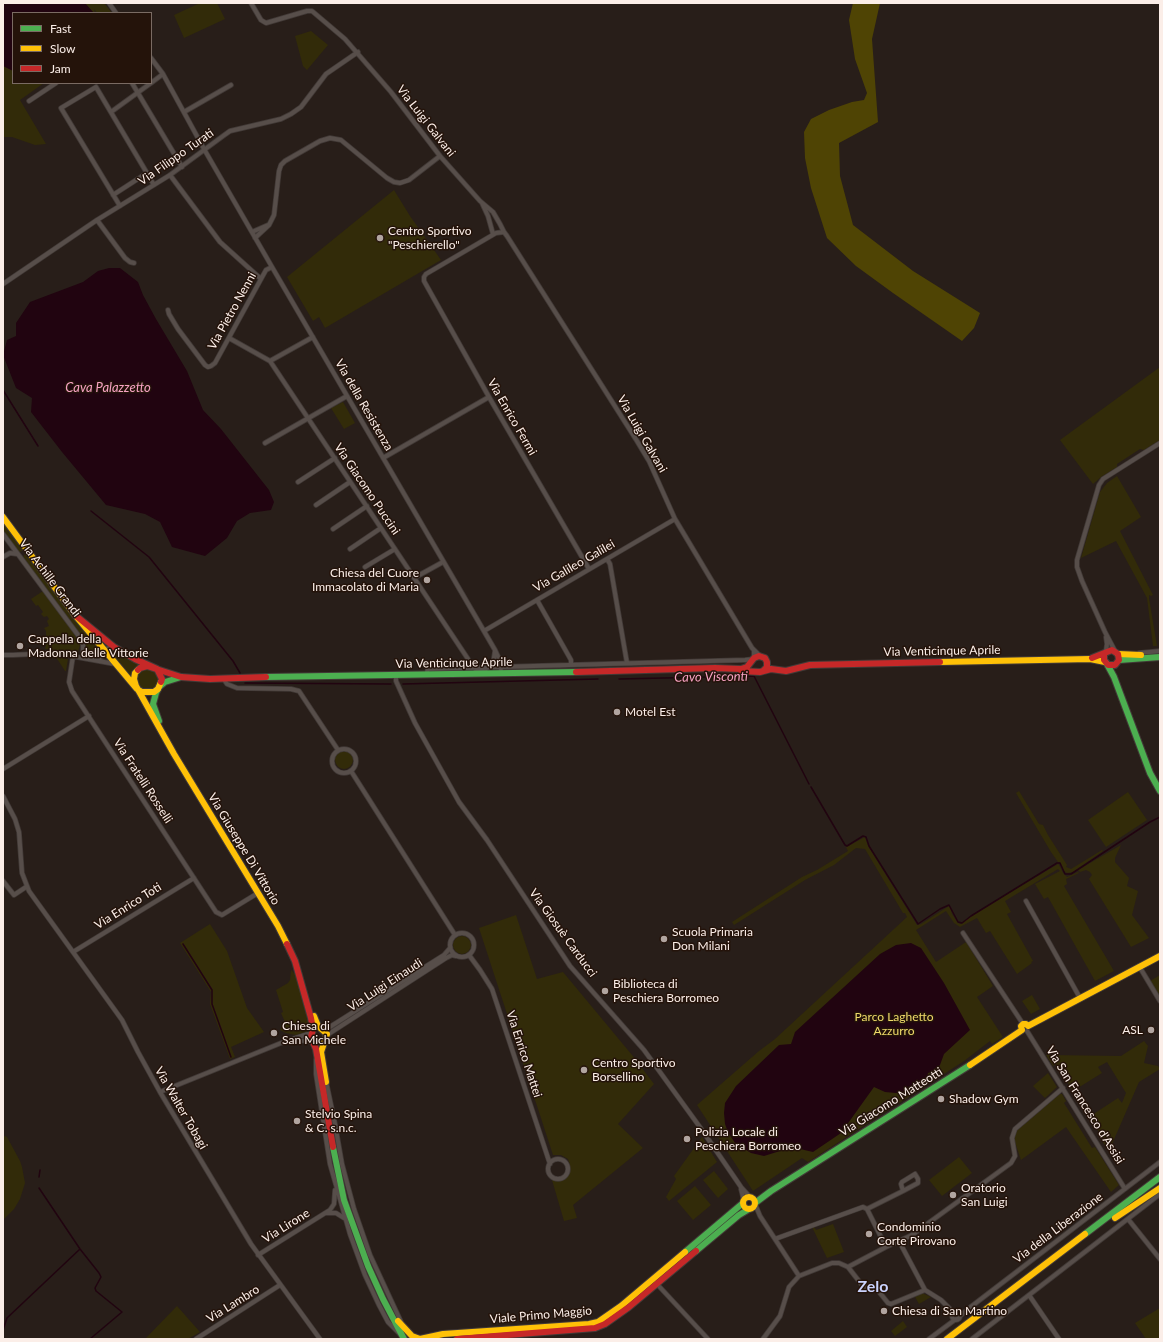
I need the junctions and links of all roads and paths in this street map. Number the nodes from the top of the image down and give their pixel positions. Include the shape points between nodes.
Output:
1 (109, 3) edge
2 (251, 3) edge
3 (115, 12) edge
4 (358, 52) junction
5 (152, 59) edge
6 (163, 74) junction
7 (152, 82) edge
8 (54, 84) edge
9 (133, 84) edge
10 (150, 84) edge
11 (231, 85) dead end
12 (138, 93) junction
13 (29, 101) dead end
14 (111, 112) junction
15 (184, 112) junction
16 (204, 149) junction
17 (440, 156) junction
18 (182, 166) junction
19 (147, 173) junction
20 (170, 175) junction
21 (154, 185) junction
22 (113, 195) junction
23 (480, 201) junction
24 (120, 206) junction
25 (97, 220) junction
26 (500, 224) junction
27 (269, 225) junction
28 (491, 227) junction
29 (252, 232) junction
30 (502, 232) junction
31 (493, 234) junction
32 (255, 238) junction
33 (134, 263) dead end
34 (272, 266) junction
35 (260, 279) junction
36 (3, 284) edge
37 (168, 310) dead end
38 (313, 337) junction
39 (229, 338) junction
40 (270, 361) junction
41 (347, 396) junction
42 (488, 397) junction
43 (308, 418) junction
44 (265, 443) dead end
45 (1160, 443) edge
46 (335, 458) junction
47 (383, 458) junction
48 (298, 482) dead end
49 (350, 482) junction
50 (316, 505) dead end
51 (366, 506) junction
52 (3, 517) edge
53 (675, 519) junction
54 (381, 528) junction
55 (333, 529) dead end
56 (3, 534) edge
57 (10, 544) junction
58 (350, 549) dead end
59 (395, 549) junction
60 (27, 550) junction
61 (19, 555) junction
62 (4, 556) edge
63 (607, 559) junction
64 (444, 562) junction
65 (365, 567) dead end
66 (590, 569) junction
67 (414, 578) junction
68 (536, 600) junction
69 (75, 614) junction
70 (484, 631) junction
71 (1105, 632) junction
72 (114, 647) junction
73 (495, 650) junction
74 (754, 650) junction
75 (105, 651) junction
76 (1160, 651) edge
77 (1117, 652) junction
78 (1105, 653) junction
79 (1135, 654) junction
80 (3, 655) edge
81 (73, 656) junction
82 (760, 656) junction
83 (1152, 657) junction
84 (1160, 657) edge
85 (83, 658) junction
86 (1090, 659) junction
87 (96, 660) junction
88 (753, 660) junction
89 (767, 662) junction
90 (1118, 662) junction
91 (627, 663) junction
92 (1106, 663) junction
93 (118, 665) junction
94 (571, 665) junction
95 (489, 666) junction
96 (500, 666) junction
97 (153, 667) junction
98 (794, 668) junction
99 (728, 669) junction
100 (469, 671) junction
101 (755, 671) junction
102 (763, 671) junction
103 (501, 673) junction
104 (396, 675) junction
105 (181, 676) junction
106 (1114, 677) junction
107 (223, 678) junction
108 (136, 687) junction
109 (160, 687) junction
110 (89, 716) junction
111 (338, 750) junction
112 (3, 769) edge
113 (351, 771) junction
114 (1160, 791) edge
115 (3, 796) edge
116 (194, 878) junction
117 (3, 881) edge
118 (26, 887) junction
119 (258, 892) junction
120 (1026, 901) dead end
121 (963, 933) dead end
122 (455, 935) junction
123 (450, 948) junction
124 (73, 952) junction
125 (469, 955) junction
126 (456, 956) junction
127 (1160, 956) edge
128 (1139, 966) junction
129 (1080, 998) junction
130 (1160, 1002) edge
131 (1025, 1028) junction
132 (312, 1032) junction
133 (324, 1033) junction
134 (290, 1040) junction
135 (314, 1042) junction
136 (317, 1056) junction
137 (326, 1081) junction
138 (1062, 1088) junction
139 (160, 1092) junction
140 (327, 1111) junction
141 (1160, 1162) edge
142 (550, 1164) junction
143 (1159, 1179) edge
144 (334, 1180) junction
145 (741, 1187) junction
146 (1160, 1188) edge
147 (1126, 1189) junction
148 (771, 1191) junction
149 (903, 1191) junction
150 (1160, 1194) edge
151 (751, 1197) junction
152 (743, 1202) junction
153 (755, 1204) junction
154 (749, 1209) junction
155 (867, 1209) junction
156 (324, 1214) junction
157 (760, 1216) junction
158 (1115, 1218) junction
159 (345, 1219) junction
160 (1128, 1219) junction
161 (775, 1239) junction
162 (899, 1241) junction
163 (886, 1247) junction
164 (258, 1255) junction
165 (1160, 1259) edge
166 (848, 1267) junction
167 (800, 1276) junction
168 (655, 1282) junction
169 (280, 1285) junction
170 (925, 1290) junction
171 (1029, 1295) junction
172 (388, 1308) junction
173 (955, 1315) junction
174 (403, 1328) junction
175 (403, 1337) edge
176 (196, 1339) edge
177 (320, 1339) edge
178 (416, 1339) edge
179 (457, 1339) edge
180 (708, 1339) edge
181 (763, 1339) edge
182 (929, 1339) edge
183 (948, 1339) edge
184 (957, 1339) edge
185 (972, 1339) edge
186 (1059, 1339) edge

1 - 3 street
2 - 4 street, Via Luigi Galvani via 261,20 266,23 312,11
4 - 16 street, Via Filippo Turati via 326,74 301,107 291,114 230,132
4 - 17 street, Via Luigi Galvani
5 - 6 street, Via della Resistenza
6 - 7 street
6 - 15 street, Via della Resistenza
8 - 13 street
9 - 12 street
10 - 12 street
11 - 15 street
12 - 14 street
12 - 18 street
14 - 19 street
14 - 22 street via 96,87 61,108
15 - 16 street, Via della Resistenza
16 - 18 street, Via Filippo Turati
16 - 29 street, Via della Resistenza
17 - 23 street, Via Luigi Galvani
17 - 27 street via 410,180 400,183 387,178 341,140 325,139 281,165 274,215
18 - 20 street, Via Filippo Turati
19 - 21 street
19 - 22 street
20 - 21 street, Via Filippo Turati
20 - 35 street via 220,242
21 - 24 street, Via Filippo Turati
22 - 24 street
23 - 26 street, Via Luigi Galvani via 493,212
23 - 28 street, Via Luigi Galvani
24 - 25 street, Via Filippo Turati
25 - 33 street via 125,258
25 - 36 street, Via Filippo Turati
26 - 28 street via 496,223
26 - 30 street, Via Luigi Galvani
27 - 29 street
27 - 32 street
28 - 31 street, Via Luigi Galvani
29 - 32 street, Via della Resistenza
30 - 31 street
30 - 53 street, Via Luigi Galvani via 507,236 645,454
31 - 42 street, Via Enrico Fermi via 424,277 426,286
32 - 34 street, Via della Resistenza
34 - 35 street, Via Pietro Nenni
34 - 38 street, Via della Resistenza
35 - 39 street, Via Pietro Nenni
37 - 39 street, Via Pietro Nenni via 178,329 208,367 215,363
38 - 40 street
38 - 41 street, Via della Resistenza
39 - 40 street, Via Giacomo Puccini
40 - 43 street, Via Giacomo Puccini
41 - 43 street
41 - 47 street, Via della Resistenza
42 - 47 street
42 - 66 street, Via Enrico Fermi
43 - 44 street
43 - 46 street, Via Giacomo Puccini
45 - 71 street via 1103,480 1096,490 1077,563 1082,581
46 - 48 street
46 - 49 street, Via Giacomo Puccini
47 - 64 street, Via della Resistenza
49 - 50 street
49 - 51 street, Via Giacomo Puccini
51 - 54 street, Via Giacomo Puccini
51 - 55 street
52 - 60 main road, Via Achille Grandi
53 - 63 street, Via Galileo Galilei
53 - 74 street, Via Luigi Galvani
54 - 58 street
54 - 59 street, Via Giacomo Puccini
56 - 57 street, Via Achille Grandi
57 - 61 street, Via Achille Grandi
57 - 62 street
59 - 65 street
59 - 67 street, Via Giacomo Puccini
60 - 61 street
60 - 69 main road, Via Achille Grandi
61 - 62 street via 12,553
61 - 85 street, Via Achille Grandi via 81,639
63 - 66 street, Via Galileo Galilei
63 - 91 street via 610,564
64 - 67 street
64 - 70 street, Via della Resistenza
66 - 68 street, Via Galileo Galilei
67 - 100 street, Via Giacomo Puccini via 468,659
68 - 70 street, Via Galileo Galilei
68 - 94 street via 571,660
69 - 72 main road, Via Achille Grandi
69 - 75 main road, Via Achille Grandi
70 - 73 street, Via della Resistenza
71 - 77 street
71 - 78 street
72 - 75 street
72 - 97 main road, Via Achille Grandi
73 - 95 street via 494,662
73 - 96 street, Via della Resistenza
74 - 82 street, Via Luigi Galvani
74 - 88 street
75 - 87 street via 102,657
75 - 93 main road, Via Achille Grandi
76 - 79 street
77 - 78 main road via 1111,650
77 - 79 main road
77 - 90 main road
78 - 86 main road, Via Venticinque Aprile
78 - 92 main road
79 - 83 main road
80 - 81 street via 51,653
81 - 85 street
81 - 110 street, Via Fratelli Rosselli via 70,687
82 - 88 main road
82 - 89 main road
83 - 84 main road
83 - 90 main road
85 - 87 street
86 - 92 main road, Via Venticinque Aprile
86 - 98 main road, Via Venticinque Aprile via 810,665
87 - 93 street
88 - 91 street
88 - 99 main road, Via Venticinque Aprile via 745,668
88 - 101 main road via 752,667
89 - 98 main road, Via Venticinque Aprile via 783,668
89 - 102 main road via 767,668
90 - 92 main road via 1112,666
90 - 106 main road via 1114,669
91 - 94 street
92 - 106 main road
93 - 108 main road, Via Achille Grandi
94 - 96 street
95 - 96 street
95 - 100 street via 485,670
96 - 103 street, Via della Resistenza
97 - 105 main road, Via Venticinque Aprile
97 - 108 main road via 144,666 137,671 134,679
97 - 109 main road via 161,675
98 - 102 main road, Via Venticinque Aprile via 786,671
99 - 101 main road, Via Venticinque Aprile
99 - 103 main road, Via Venticinque Aprile
100 - 103 main road, Via Venticinque Aprile
100 - 104 main road, Via Venticinque Aprile
101 - 102 main road
104 - 107 main road, Via Venticinque Aprile
104 - 145 street, Via Giosuè Carducci via 415,723 459,802 570,966 644,1050
105 - 107 main road, Via Venticinque Aprile
105 - 109 main road, Via Venticinque Aprile via 169,680
106 - 114 main road via 1149,770
107 - 111 street via 227,684 237,688 291,689 299,692
108 - 109 main road via 147,693 154,692
108 - 119 main road, Via Giuseppe Di Vittorio
109 - 133 main road, Via Giuseppe Di Vittorio via 153,704 158,720 282,926 307,984 315,1020
110 - 112 street
110 - 116 street, Via Fratelli Rosselli
111 - 113 street via 344,748 354,753 356,766
111 - 113 street via 332,758 334,768 342,773
113 - 122 street
115 - 118 street via 19,832 22,873
116 - 119 street, Via Fratelli Rosselli via 216,912 222,915
116 - 124 street, Via Enrico Toti
117 - 118 street via 14,894
118 - 124 street, Via Walter Tobagi
119 - 132 main road, Via Giuseppe Di Vittorio via 295,961 307,999
120 - 129 street
121 - 131 street
122 - 123 street via 450,941
122 - 125 street via 462,933 472,938 474,949
123 - 126 street
123 - 133 street, Via Luigi Einaudi via 444,955
124 - 139 street, Via Walter Tobagi via 122,1020
125 - 126 street
125 - 142 street, Via Enrico Mattei via 492,989
126 - 133 street, Via Luigi Einaudi via 446,958
127 - 128 main road, Via Giacomo Matteotti
128 - 129 main road, Via Giacomo Matteotti
128 - 130 street
129 - 131 main road, Via Giacomo Matteotti
131 - 138 street, Via San Francesco d'Assisi
131 - 148 main road, Via Giacomo Matteotti
132 - 133 main road via 316,1028
132 - 134 street
132 - 135 main road, Via Giuseppe Di Vittorio via 311,1038
133 - 135 main road via 320,1044
133 - 137 main road, Via Giuseppe Di Vittorio via 322,1054
134 - 135 street
134 - 139 street
135 - 136 main road, Via Giuseppe Di Vittorio
136 - 140 main road, Via Giuseppe Di Vittorio
136 - 144 street, Via Giuseppe Di Vittorio via 316,1074
137 - 140 main road, Via Giuseppe Di Vittorio
137 - 174 street, Via Giuseppe Di Vittorio via 342,1164 354,1209 370,1255
138 - 147 street, Via San Francesco d'Assisi
138 - 162 street via 1014,1132 1012,1138 1015,1156 1011,1163 912,1235
139 - 164 street, Via Walter Tobagi
140 - 172 main road, Via Giuseppe Di Vittorio via 336,1168 348,1212 368,1266
141 - 147 street, Via della Liberazione
142 - 142 street via 550,1173 555,1178 567,1174 568,1168 564,1160 558,1159
143 - 158 main road
143 - 183 main road
144 - 156 street, Via Lirone via 334,1204
144 - 159 street, Via Giuseppe Di Vittorio
145 - 151 street, Via Giosuè Carducci
145 - 152 street, Via Giosuè Carducci
146 - 158 main road
147 - 173 street, Via della Liberazione via 968,1309
148 - 151 main road, Via Giacomo Matteotti
148 - 153 main road, Via Giacomo Matteotti
149 - 149 street via 918,1183 915,1174 902,1182
149 - 155 street
150 - 160 street
151 - 152 main road
151 - 153 main road, Via Giosuè Carducci
152 - 154 main road, Via Giosuè Carducci
152 - 168 main road, Viale Primo Maggio
153 - 154 main road
153 - 157 street, Via Giosuè Carducci
154 - 157 street, Via Giosuè Carducci
154 - 168 main road, Viale Primo Maggio via 738,1215
155 - 161 street via 863,1207
155 - 163 street
156 - 159 street, Via Lirone via 336,1213
156 - 164 street, Via Lirone
157 - 161 street, Via Giosuè Carducci
158 - 184 main road
159 - 175 street, Via Giuseppe Di Vittorio via 379,1305 388,1322
160 - 165 street
160 - 171 street
161 - 167 street, Via Giosuè Carducci
162 - 163 street
162 - 170 street
163 - 166 street
164 - 169 street, Via Walter Tobagi
166 - 167 street via 832,1263
166 - 170 street via 862,1285 876,1288 891,1304
167 - 181 street via 789,1286 780,1316
168 - 178 main road, Viale Primo Maggio via 594,1323 443,1334
168 - 179 main road, Viale Primo Maggio via 629,1307 600,1326
168 - 180 street
169 - 176 street, Via Lambro
169 - 177 street, Via Walter Tobagi
170 - 173 street via 941,1300
171 - 185 street
171 - 186 street
172 - 174 main road, Via Giuseppe Di Vittorio
172 - 175 main road, Via Giuseppe Di Vittorio
173 - 182 street, Via della Liberazione
174 - 178 main road, Via Giuseppe Di Vittorio

